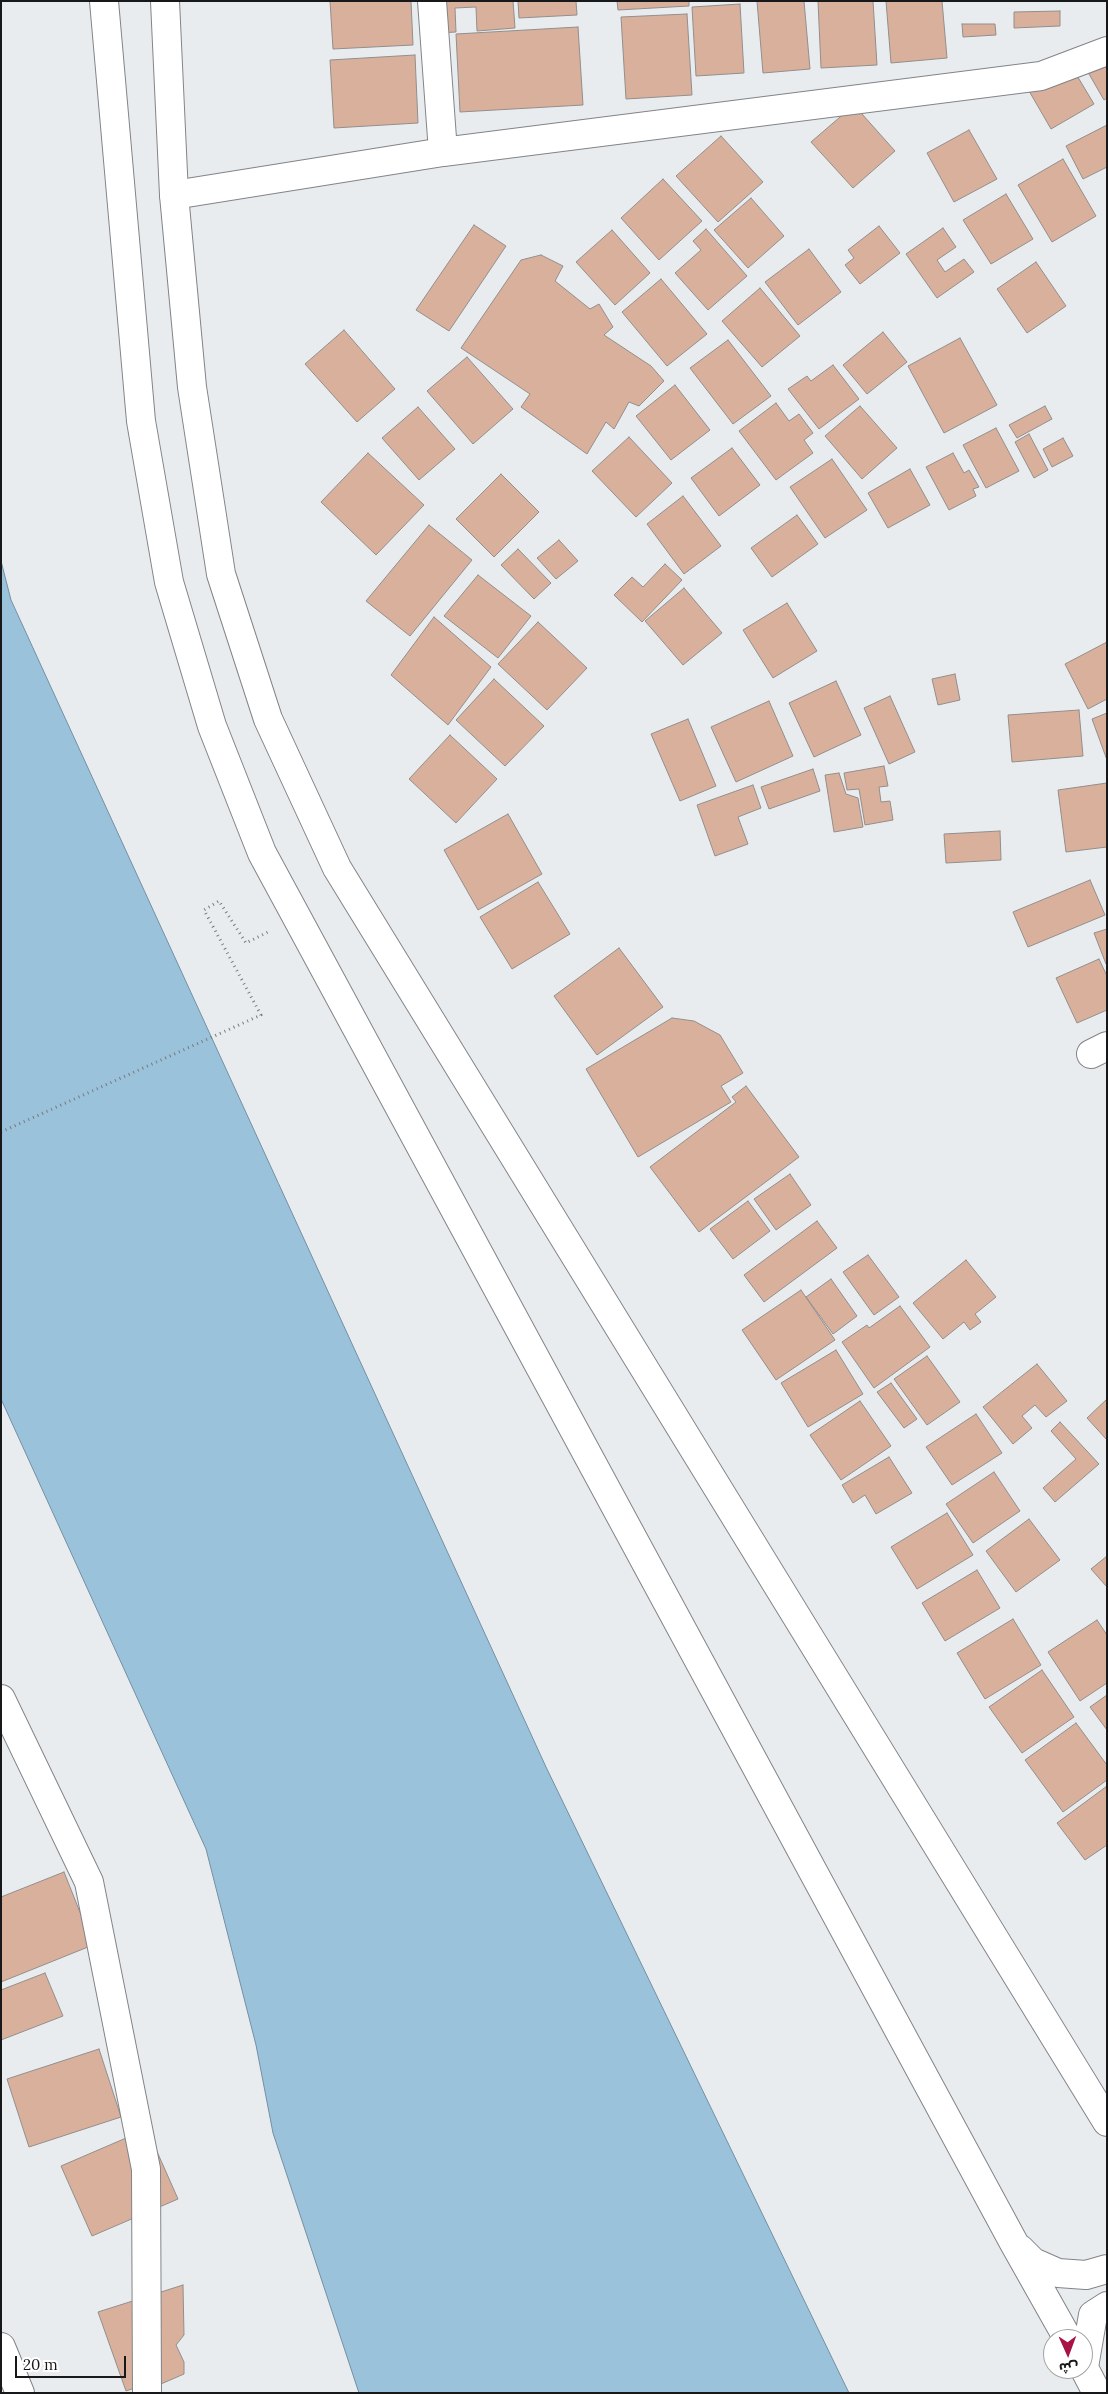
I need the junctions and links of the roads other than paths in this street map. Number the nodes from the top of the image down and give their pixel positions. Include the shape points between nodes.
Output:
1 (104, 1) edge
2 (165, 1) edge
3 (432, 1) edge
4 (1107, 51) edge
5 (443, 152) junction
6 (174, 195) junction
7 (1, 1699) edge
8 (1107, 2122) edge
9 (1014, 2243) junction
10 (1107, 2269) edge
11 (1107, 2306) edge
12 (1062, 2329) edge
13 (1091, 2329) edge
14 (1, 2347) edge
15 (1090, 2379) edge
16 (20, 2393) edge
17 (148, 2393) edge
18 (1097, 2393) edge

1 - 9 main road via 141,421 169,582 212,726 262,853
2 - 6 main road
3 - 5 main road
4 - 5 main road via 1041,76
5 - 6 main road
6 - 8 main road via 192,387 221,574 268,719 337,868
7 - 17 main road via 89,1882 146,2170
9 - 10 main road via 1033,2262 1058,2273 1086,2275
9 - 12 main road
11 - 13 main road via 1094,2315
14 - 16 main road
15 - 18 main road

